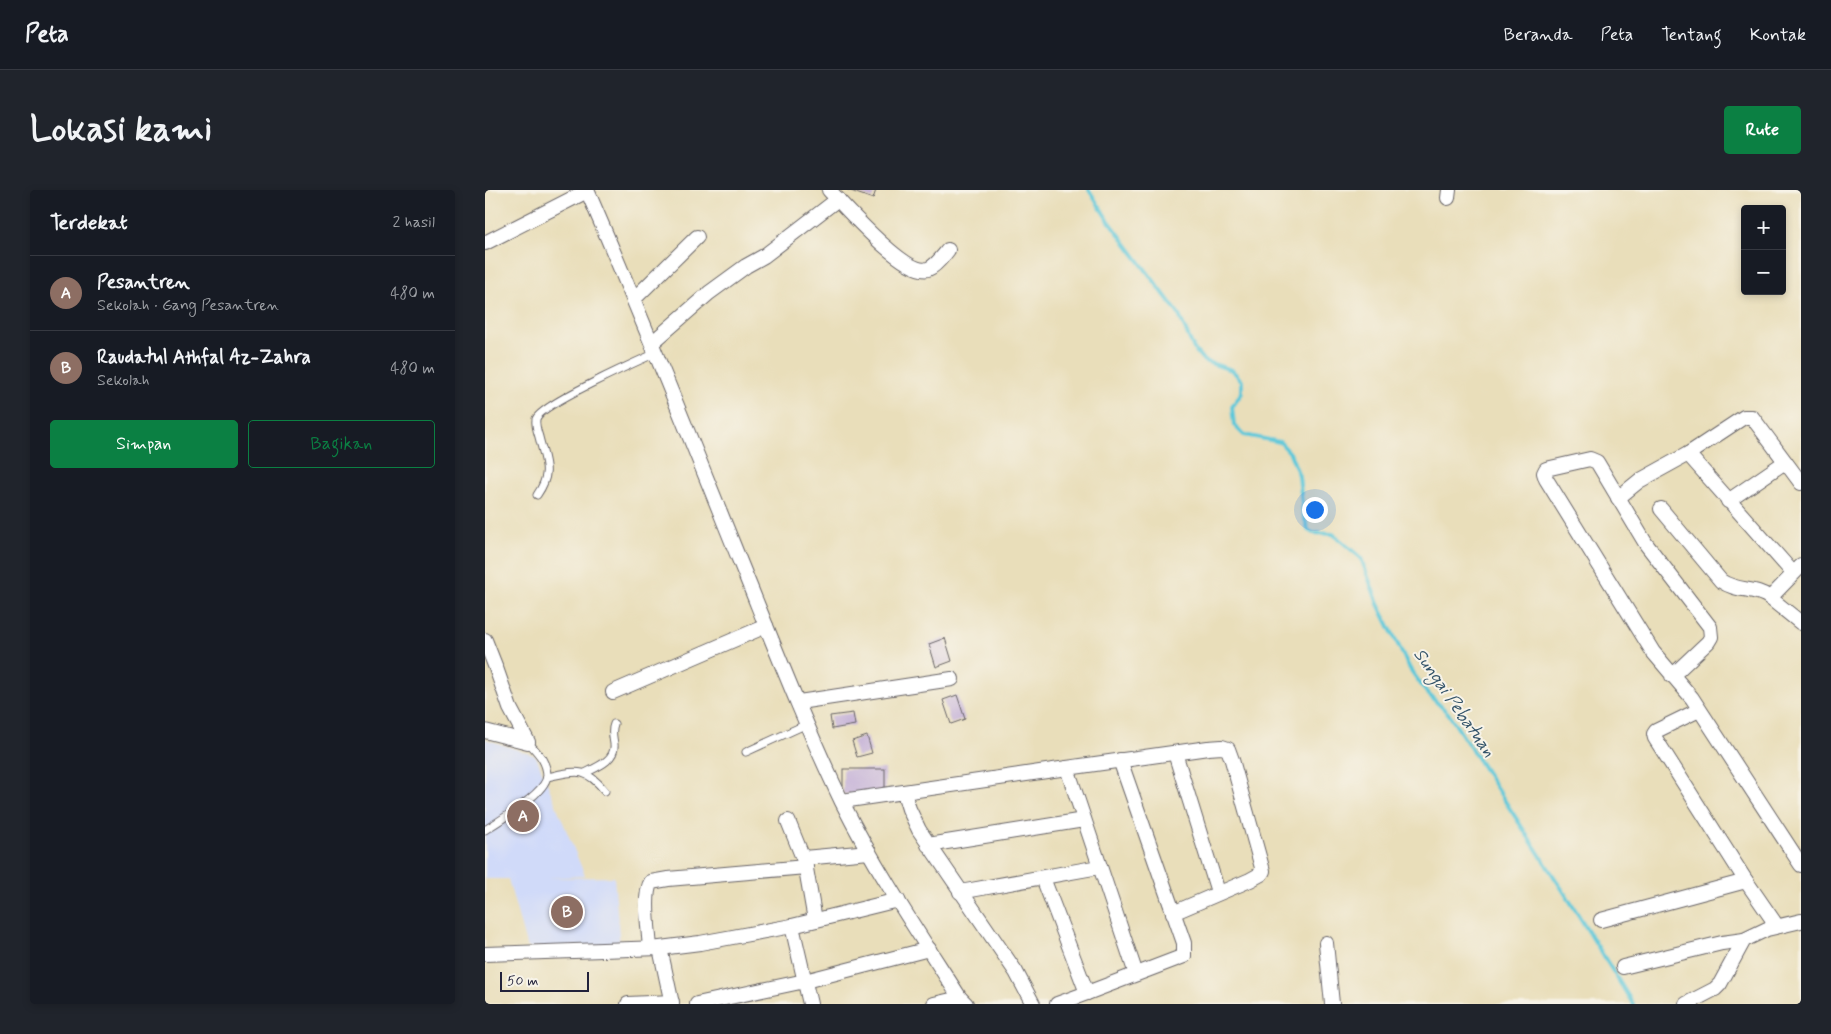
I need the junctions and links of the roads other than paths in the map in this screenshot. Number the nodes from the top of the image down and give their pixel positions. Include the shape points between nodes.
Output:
1 (587, 190) edge
2 (834, 194) edge
3 (697, 236) dead end
4 (485, 244) edge
5 (948, 250) dead end
6 (634, 299) junction
7 (654, 348) junction
8 (1688, 454) junction
9 (1785, 462) junction
10 (1801, 483) edge
11 (537, 495) dead end
12 (1618, 498) junction
13 (1728, 501) junction
14 (1661, 509) dead end
15 (1797, 570) edge
16 (1770, 598) junction
17 (1801, 623) edge
18 (766, 626) junction
19 (485, 640) edge
20 (1672, 676) junction
21 (952, 679) dead end
22 (613, 692) dead end
23 (799, 702) junction
24 (1699, 710) junction
25 (613, 724) dead end
26 (807, 724) junction
27 (485, 731) edge
28 (528, 742) junction
29 (746, 752) dead end
30 (1175, 753) junction
31 (1120, 760) junction
32 (1067, 768) junction
33 (585, 773) junction
34 (547, 777) junction
35 (605, 790) dead end
36 (905, 793) junction
37 (842, 801) junction
38 (1084, 820) junction
39 (788, 821) dead end
40 (485, 830) edge
41 (929, 845) junction
42 (869, 852) junction
43 (805, 863) junction
44 (1801, 864) edge
45 (1099, 866) junction
46 (1043, 878) junction
47 (1746, 881) junction
48 (960, 892) junction
49 (1219, 892) junction
50 (898, 900) junction
51 (1173, 914) junction
52 (815, 920) junction
53 (1601, 920) dead end
54 (1801, 921) edge
55 (792, 926) junction
56 (1777, 926) junction
57 (1744, 940) junction
58 (1326, 944) dead end
59 (655, 948) junction
60 (929, 949) junction
61 (485, 954) edge
62 (1623, 967) dead end
63 (1136, 974) junction
64 (805, 981) junction
65 (1087, 993) junction
66 (963, 1001) edge
67 (672, 1003) edge
68 (628, 1004) edge
69 (697, 1004) edge
70 (810, 1004) edge
71 (934, 1004) edge
72 (1033, 1004) edge
73 (1057, 1004) edge
74 (1332, 1004) edge
75 (1686, 1004) edge

1 - 4 street
1 - 6 street
2 - 5 street via 880,242 911,266 923,270 930,268
2 - 7 street via 764,256 709,293
3 - 6 street
6 - 7 street
7 - 11 lane via 544,409 537,416 536,426 547,474
7 - 18 street
8 - 9 street via 1744,416 1752,417
8 - 12 street via 1639,481
8 - 13 street
9 - 10 street
9 - 13 street
12 - 20 street via 1646,544 1710,627 1708,642
12 - 20 street via 1595,460 1545,471 1546,479 1623,604
13 - 15 street
14 - 16 street via 1721,581 1729,586 1762,592
15 - 16 street
16 - 17 street
18 - 22 street
18 - 23 street
19 - 28 street via 510,708
20 - 24 street
21 - 23 street
23 - 26 street
24 - 44 street
24 - 47 street via 1656,731 1654,736
25 - 33 lane via 614,750 610,758
26 - 29 lane
26 - 37 street
27 - 28 street
28 - 34 lane via 545,765
30 - 31 street
30 - 49 street
30 - 49 street via 1222,747 1230,752 1263,871 1250,880
31 - 32 street
31 - 51 street
32 - 36 street
32 - 38 street
33 - 34 lane
33 - 35 lane via 595,778
34 - 40 lane via 520,807
36 - 37 street
36 - 41 street via 914,821
37 - 42 street
38 - 41 street
38 - 45 street
39 - 43 street
41 - 48 street
42 - 43 street
42 - 50 street
43 - 52 street
43 - 59 street via 651,882 647,897
45 - 46 street
45 - 63 street
46 - 48 street
46 - 65 street
47 - 53 street
47 - 56 street
48 - 72 street via 1016,972
49 - 51 street
50 - 52 street
50 - 60 street
51 - 63 street via 1184,944 1184,956
52 - 55 street
54 - 56 street
55 - 59 street
55 - 64 street
56 - 57 street
57 - 62 street
57 - 75 street via 1715,990
58 - 74 street
59 - 61 street
59 - 67 street
60 - 64 street
60 - 66 street
63 - 65 street
64 - 69 street
64 - 70 street
65 - 73 street
66 - 71 street
67 - 68 street

